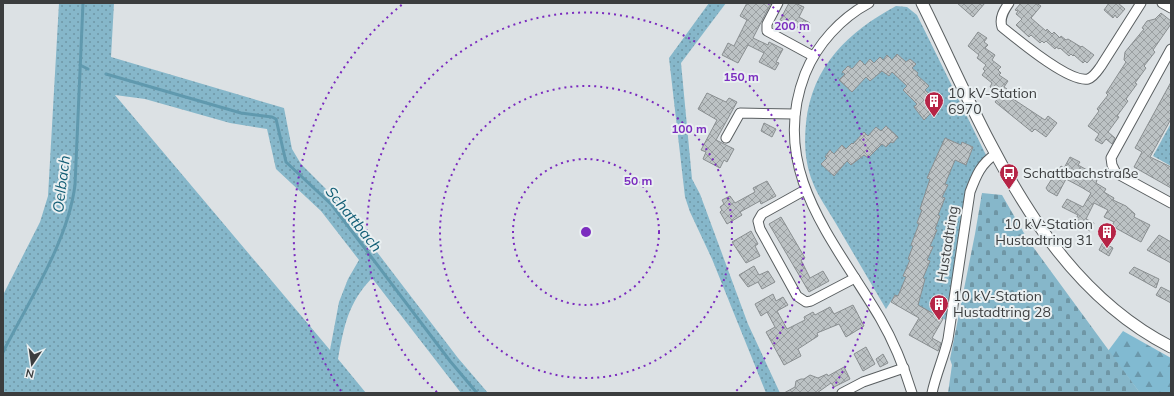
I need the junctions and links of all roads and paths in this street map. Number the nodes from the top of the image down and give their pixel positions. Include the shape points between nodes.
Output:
1 (778, 3) edge
2 (922, 3) edge
3 (1009, 3) edge
4 (1141, 3) edge
5 (1162, 3) edge
6 (866, 4) edge
7 (1171, 8) edge
8 (1171, 49) edge
9 (813, 56) junction
10 (795, 114) junction
11 (726, 138) dead end
12 (996, 154) junction
13 (805, 190) junction
14 (1171, 203) edge
15 (855, 278) junction
16 (1171, 347) edge
17 (904, 368) junction
18 (842, 393) edge
19 (912, 393) edge
20 (932, 393) edge

1 - 9 street via 767,31
2 - 12 street
3 - 4 street via 1000,22 1002,26 1030,49 1057,66 1079,78 1088,79 1098,70
5 - 7 street
6 - 9 street via 839,24
8 - 14 street via 1112,158 1112,165 1116,173
9 - 10 street via 800,88
10 - 11 street via 740,113
10 - 13 street via 795,150
12 - 16 street via 1035,220 1067,262 1113,309
12 - 20 street, Hustadtring via 980,169 970,192 948,339 936,372
13 - 15 street
13 - 15 street via 762,214 758,221 797,296 806,302 811,301
15 - 17 street via 881,319
17 - 18 street via 863,382
17 - 19 street

